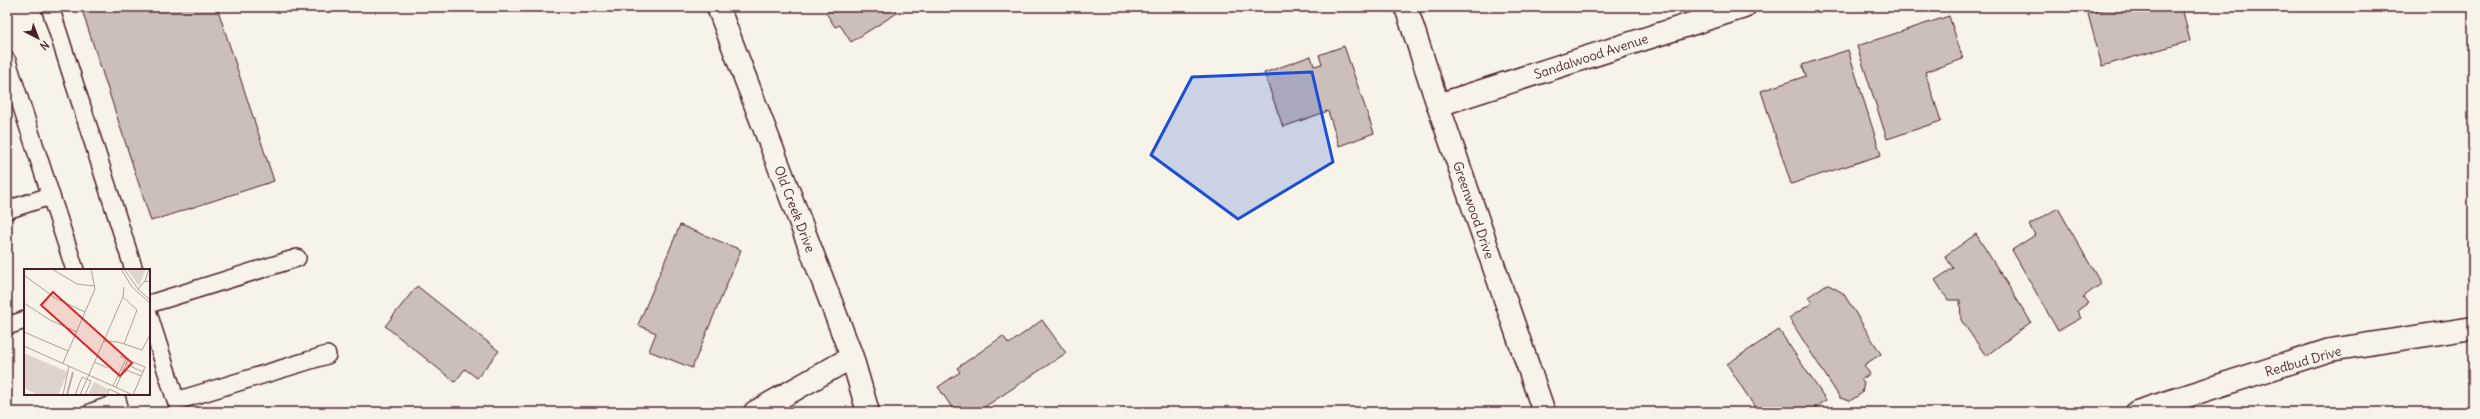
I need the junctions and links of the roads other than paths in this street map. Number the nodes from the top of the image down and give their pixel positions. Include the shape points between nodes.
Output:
1 (50, 7) edge
2 (718, 7) edge
3 (1406, 7) edge
4 (1744, 7) edge
5 (7, 61) edge
6 (1438, 105) junction
7 (50, 196) junction
8 (7, 210) edge
9 (297, 258) dead end
10 (75, 269) edge
11 (134, 269) edge
12 (150, 304) edge
13 (150, 319) edge
14 (24, 320) edge
15 (7, 326) edge
16 (2473, 328) edge
17 (327, 355) dead end
18 (852, 358) junction
19 (115, 395) edge
20 (92, 412) edge
21 (755, 412) edge
22 (868, 412) edge
23 (1544, 412) edge
24 (2137, 412) edge

1 - 11 lane
2 - 18 street, Old Creek Drive
3 - 6 street, Greenwood Drive
4 - 6 street, Sandalwood Avenue
5 - 7 lane
6 - 23 street, Greenwood Drive
7 - 8 lane
7 - 10 lane
9 - 12 lane
13 - 17 lane via 176,401
14 - 15 lane
16 - 24 street, Redbud Drive via 2330,350
18 - 21 street
18 - 22 street, Old Creek Drive
19 - 20 lane via 118,403

